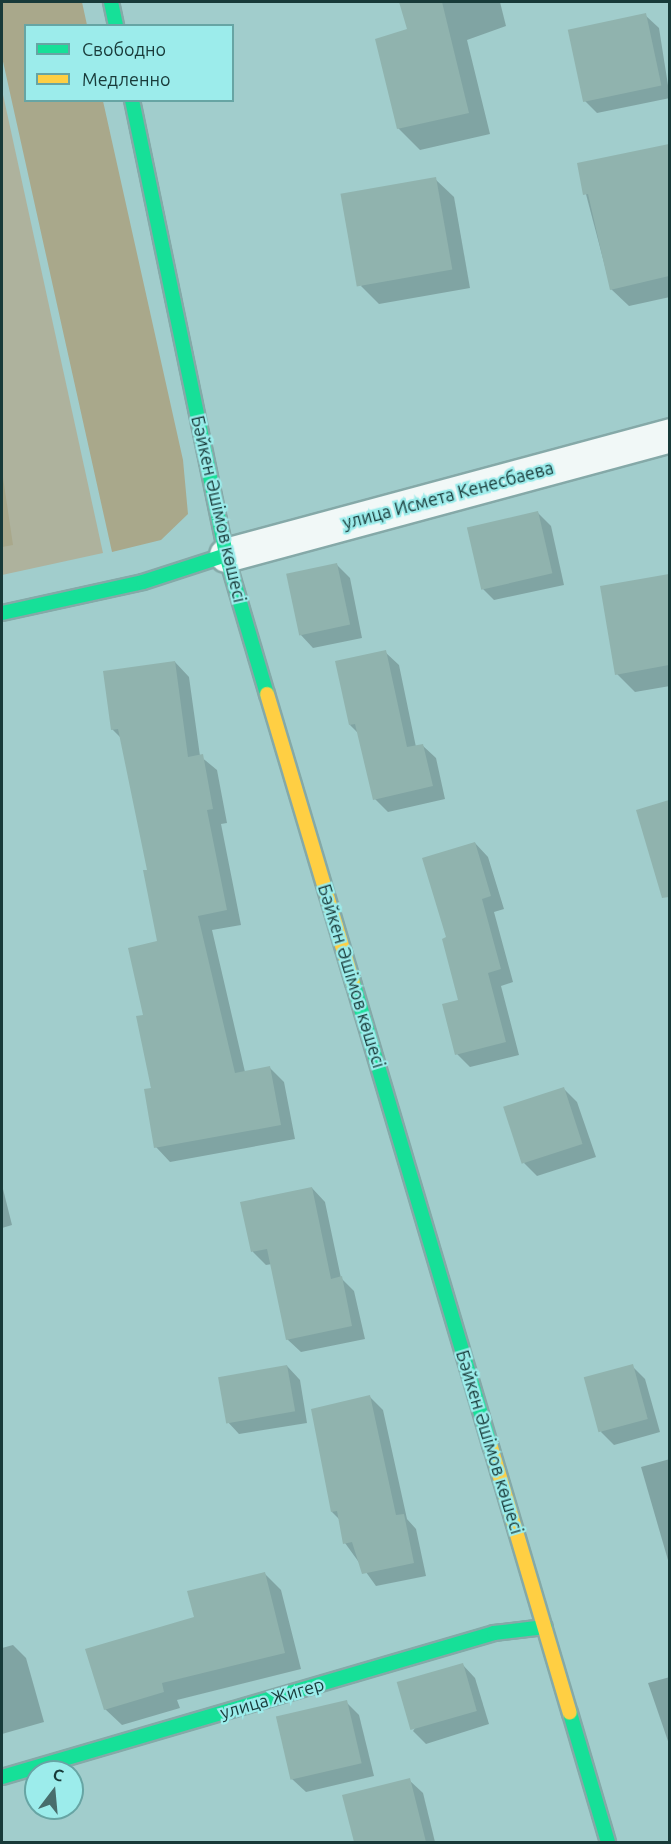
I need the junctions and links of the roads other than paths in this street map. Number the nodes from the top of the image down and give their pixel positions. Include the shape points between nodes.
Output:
1 (111, 2) edge
2 (116, 24) edge
3 (132, 102) edge
4 (669, 435) edge
5 (226, 555) junction
6 (2, 613) edge
7 (545, 1627) junction
8 (2, 1777) edge
9 (608, 1842) edge

1 - 2 main road
3 - 5 main road, Бәйкен Әшімов көшесі
4 - 5 street, улица Исмета Кенесбаева
5 - 6 main road via 143,582
5 - 7 main road, Бәйкен Әшімов көшесі
7 - 8 main road, улица Жигер via 494,1633
7 - 9 main road, Бәйкен Әшімов көшесі

